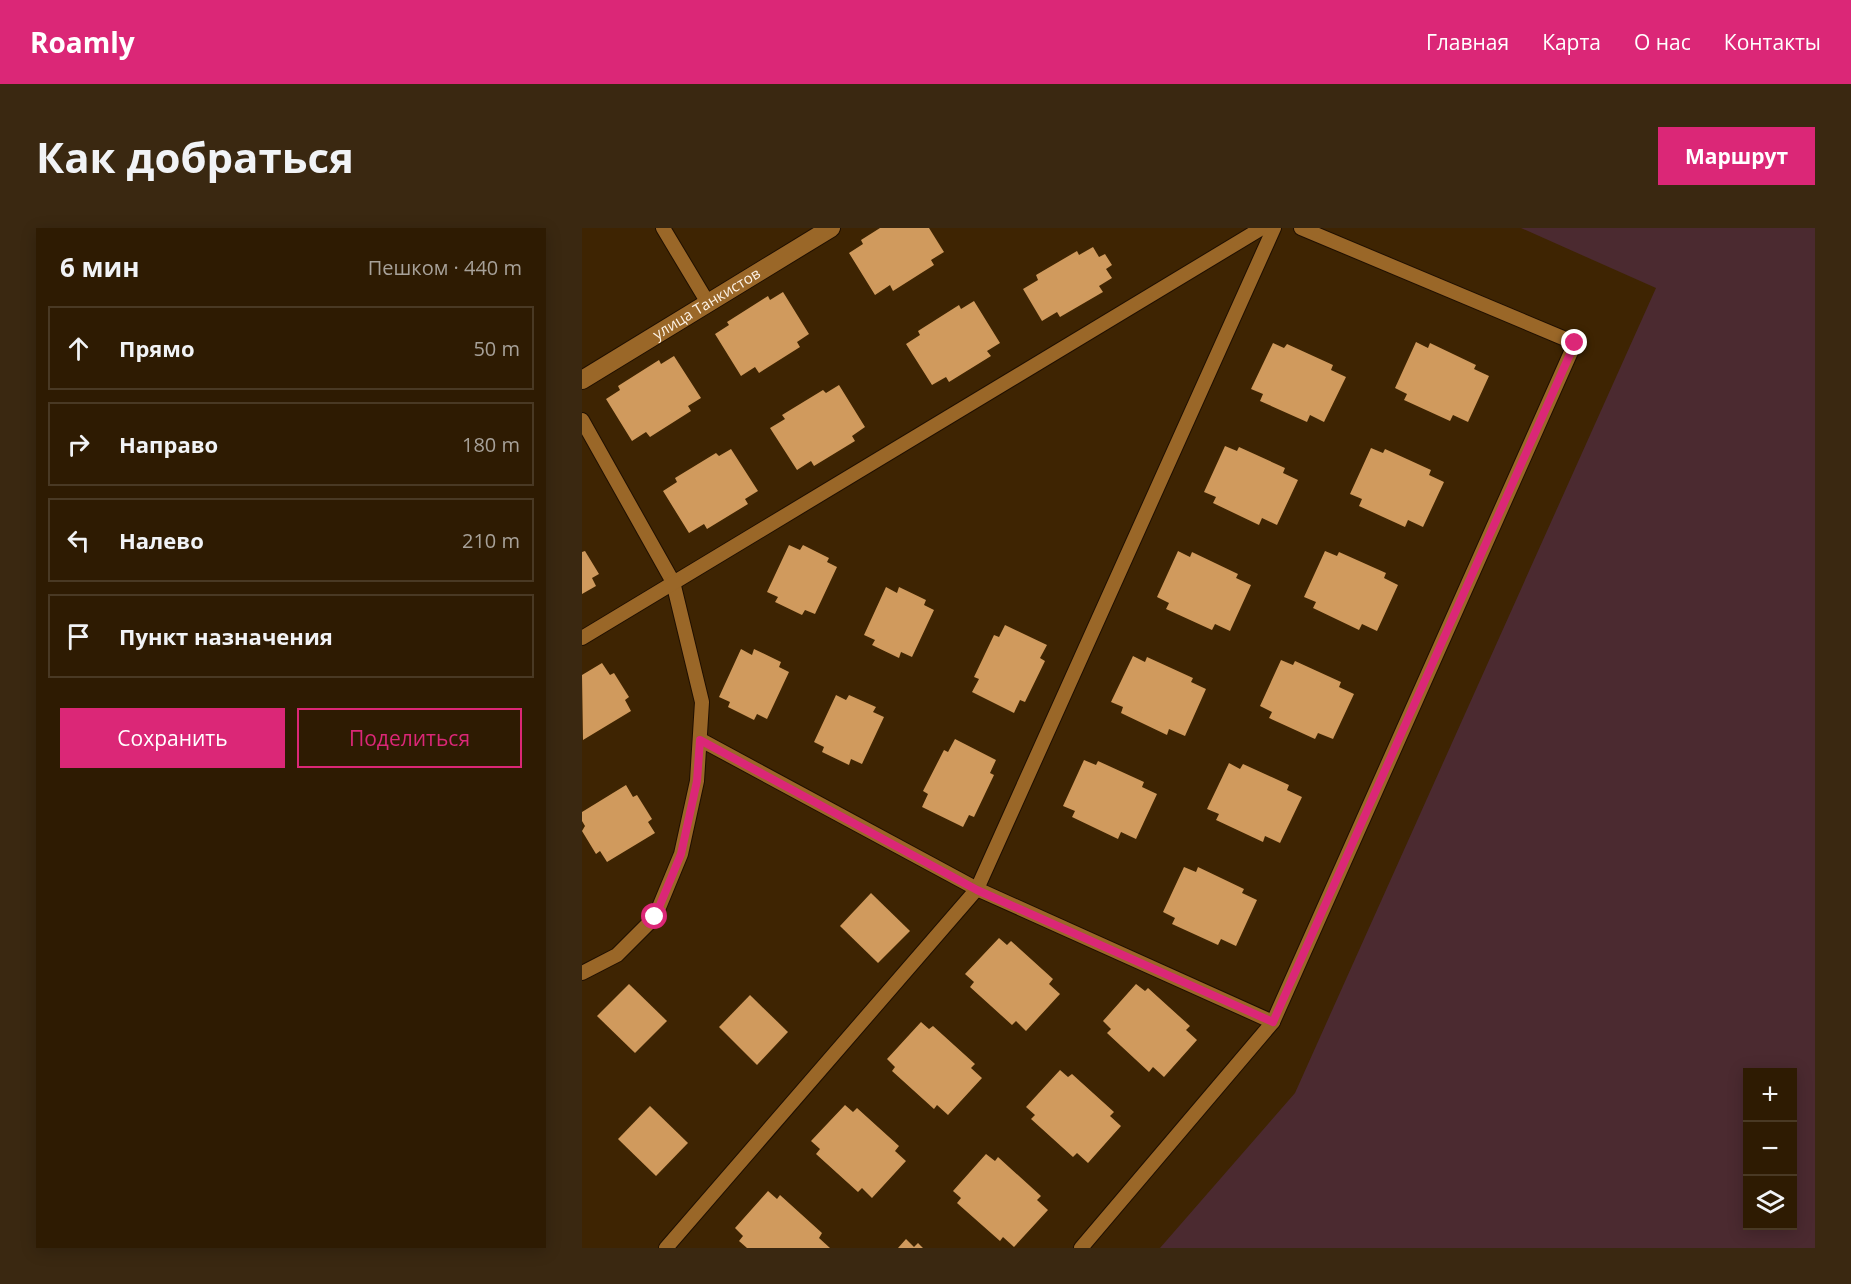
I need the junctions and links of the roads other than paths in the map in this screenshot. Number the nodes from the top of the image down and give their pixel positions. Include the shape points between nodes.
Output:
1 (663, 228) edge
2 (831, 228) edge
3 (1262, 228) edge
4 (1274, 228) edge
5 (1301, 228) edge
6 (708, 303) junction
7 (582, 380) edge
8 (582, 420) edge
9 (673, 582) junction
10 (582, 638) edge
11 (700, 740) junction
12 (977, 890) junction
13 (582, 973) edge
14 (1273, 1022) junction
15 (666, 1248) edge
16 (1081, 1248) edge

1 - 6 lane
2 - 6 street, улица Танкистов
3 - 9 lane
4 - 12 lane
5 - 14 lane via 1575,343
6 - 7 street, улица Танкистов
8 - 9 lane
9 - 10 lane
9 - 11 lane via 702,702
11 - 12 lane
11 - 13 lane via 697,781 681,854 655,917 617,955
12 - 14 lane
12 - 15 lane
14 - 16 lane

